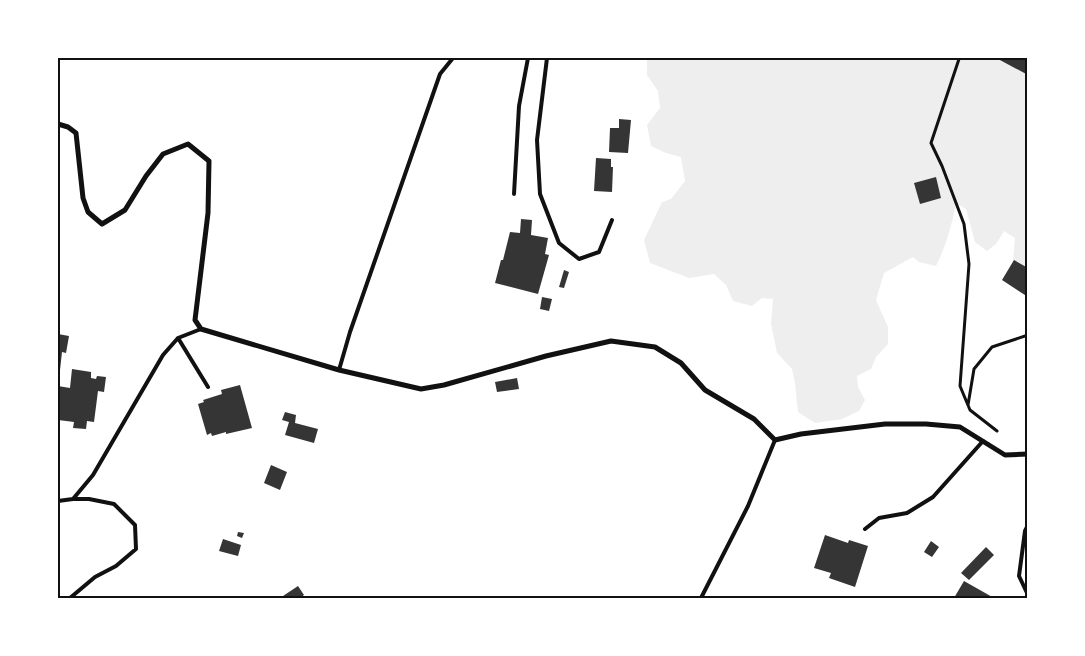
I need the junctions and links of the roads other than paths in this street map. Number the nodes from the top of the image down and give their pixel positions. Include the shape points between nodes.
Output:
1 (453, 58) edge
2 (528, 58) edge
3 (547, 58) edge
4 (58, 124) edge
5 (514, 194) dead end
6 (612, 220) dead end
7 (201, 329) junction
8 (178, 338) junction
9 (340, 370) junction
10 (208, 387) dead end
11 (775, 440) junction
12 (983, 441) junction
13 (1028, 454) edge
14 (73, 499) junction
15 (58, 501) edge
16 (1028, 525) edge
17 (865, 529) dead end
18 (1028, 595) edge
19 (70, 598) edge
20 (701, 598) edge

1 - 9 lane via 440,74 350,332
2 - 5 lane via 518,106
3 - 6 lane via 536,140 540,194 559,243 579,259 599,252
4 - 7 street via 76,133 88,212 102,224 125,210 163,154 188,144 209,161 208,213 195,320
7 - 8 lane
7 - 9 street
8 - 10 lane
8 - 14 lane via 163,355 93,475
9 - 11 street via 420,389 611,341 655,347 681,364 705,390 754,419
11 - 12 street via 886,424 926,424 960,427
11 - 20 lane via 748,506
12 - 13 street via 1005,455
12 - 17 lane via 933,497 907,513 879,518
14 - 15 lane
14 - 19 lane via 114,504 135,525 136,549
16 - 18 lane via 1019,576

